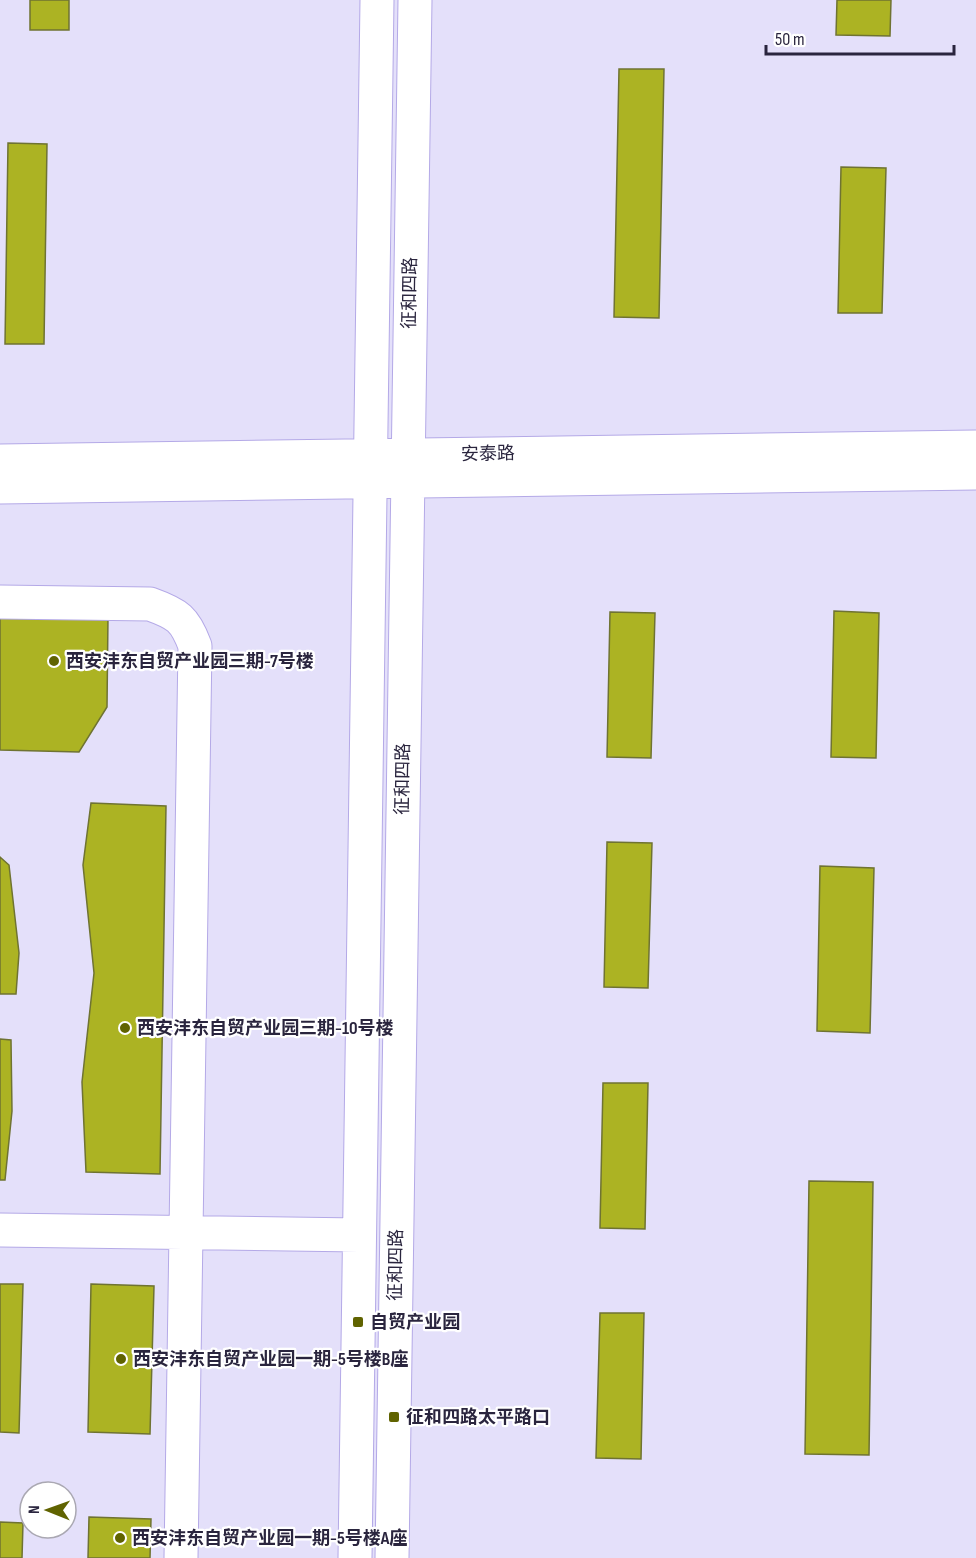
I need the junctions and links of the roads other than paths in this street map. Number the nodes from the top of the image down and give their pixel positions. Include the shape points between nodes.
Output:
1 (376, 0) edge
2 (415, 0) edge
3 (976, 447) edge
4 (0, 461) edge
5 (370, 469) junction
6 (408, 469) junction
7 (976, 473) edge
8 (0, 487) edge
9 (0, 602) edge
10 (0, 1230) edge
11 (187, 1233) junction
12 (359, 1235) junction
13 (181, 1558) edge
14 (355, 1558) edge
15 (392, 1558) edge

1 - 5 street, 征和四路
2 - 6 street, 征和四路
3 - 6 street, 安泰路
4 - 5 street, 安泰路
5 - 6 street, 安泰路
5 - 8 street, 安泰路
5 - 12 street, 征和四路
6 - 7 street, 安泰路
6 - 15 street, 征和四路
9 - 11 street via 150,604 170,611 187,624 195,646
10 - 11 street
11 - 12 street
11 - 13 street
12 - 14 street, 征和四路

